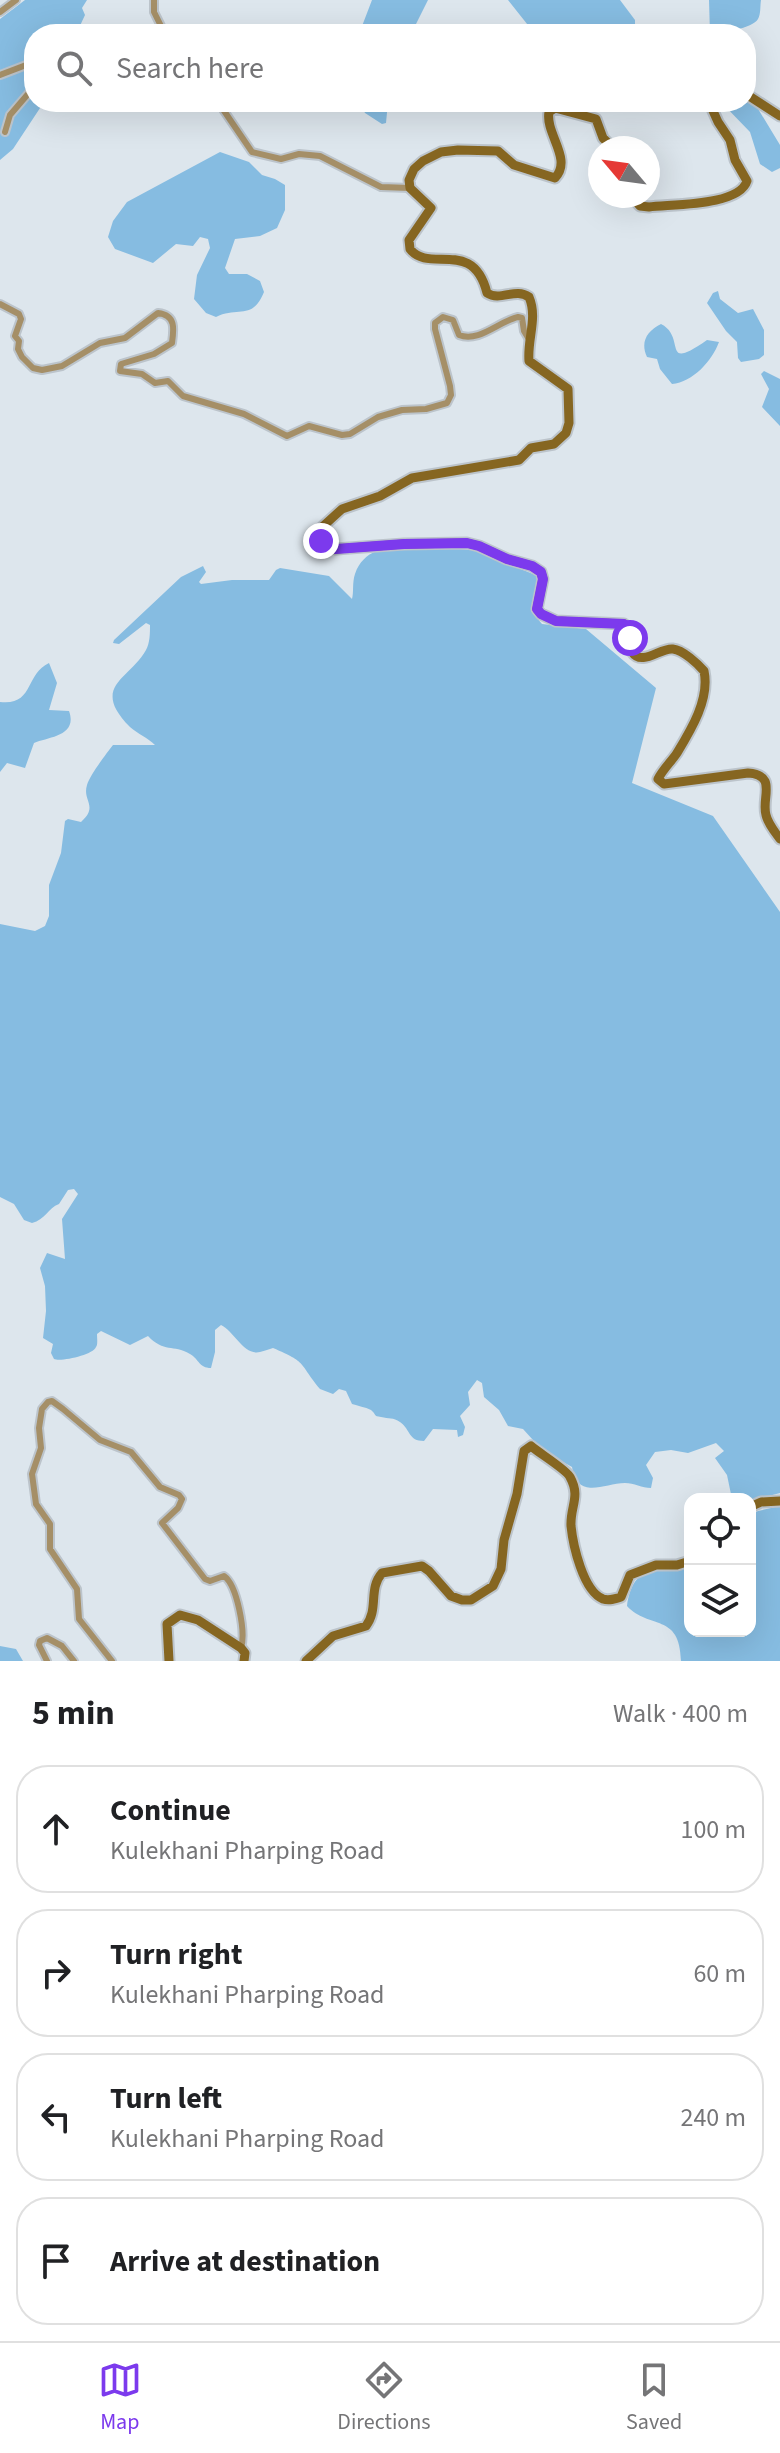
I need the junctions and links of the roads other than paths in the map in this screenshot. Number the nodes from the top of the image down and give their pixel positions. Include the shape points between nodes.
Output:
1 (16, 0) edge
2 (154, 0) edge
3 (0, 12) edge
4 (160, 24) edge
5 (24, 66) edge
6 (0, 75) edge
7 (24, 99) edge
8 (756, 100) edge
9 (225, 112) edge
10 (549, 112) edge
11 (570, 112) edge
12 (714, 112) edge
13 (780, 116) edge
14 (5, 132) dead end
15 (602, 136) edge
16 (410, 188) junction
17 (660, 206) edge
18 (0, 304) edge
19 (530, 341) junction
20 (780, 839) edge
21 (780, 1501) edge
22 (756, 1504) edge
23 (684, 1563) edge
24 (241, 1648) junction
25 (47, 1661) edge
26 (74, 1661) edge
27 (112, 1661) edge
28 (169, 1661) edge
29 (244, 1661) edge
30 (306, 1661) edge

1 - 3 street
2 - 4 street
5 - 6 street
7 - 14 street via 10,115
8 - 13 main road
9 - 16 street via 252,152 281,159 320,156 381,187
10 - 16 main road via 547,123 561,157 555,178 514,165 498,151 458,150 423,161 411,173
11 - 15 main road via 596,119
12 - 17 main road via 747,181 744,189 725,199
16 - 19 main road via 431,208 409,240 413,254 461,260 484,280 492,296 525,293 532,304
18 - 19 street via 19,314 18,349 29,365 42,370 62,366 100,343 125,338 158,313 166,314 172,318 172,343 121,364 120,371 142,374 155,383 168,381 183,396 244,414 287,436 309,426 350,434 378,417 447,403 450,386 435,329 443,317 453,320 466,338 522,318
19 - 20 main road via 529,361 568,389 569,423 561,440 531,448 519,460 412,478 342,509 320,529 319,538 336,549 479,546 541,572 537,609 548,619 624,624 631,650 642,657 678,650 704,671 706,686 702,706 658,779 664,784 758,774 767,789 765,814
21 - 22 main road
23 - 30 main road via 656,1565 630,1575 621,1597 602,1599 591,1589 576,1557 571,1523 576,1495 570,1477 531,1446 520,1464 501,1569 493,1586 462,1600 451,1596 422,1566 382,1573 375,1582 373,1614 366,1626 333,1636
24 - 27 street via 244,1631 232,1583 224,1576 205,1579 162,1523 180,1505 179,1495 160,1487 131,1452 100,1440 52,1401 42,1409 39,1428 41,1448 32,1474 36,1504 50,1524 50,1549 77,1589 79,1619
24 - 28 main road via 198,1620 180,1615 167,1624
24 - 29 main road
25 - 26 street via 39,1645 47,1638

